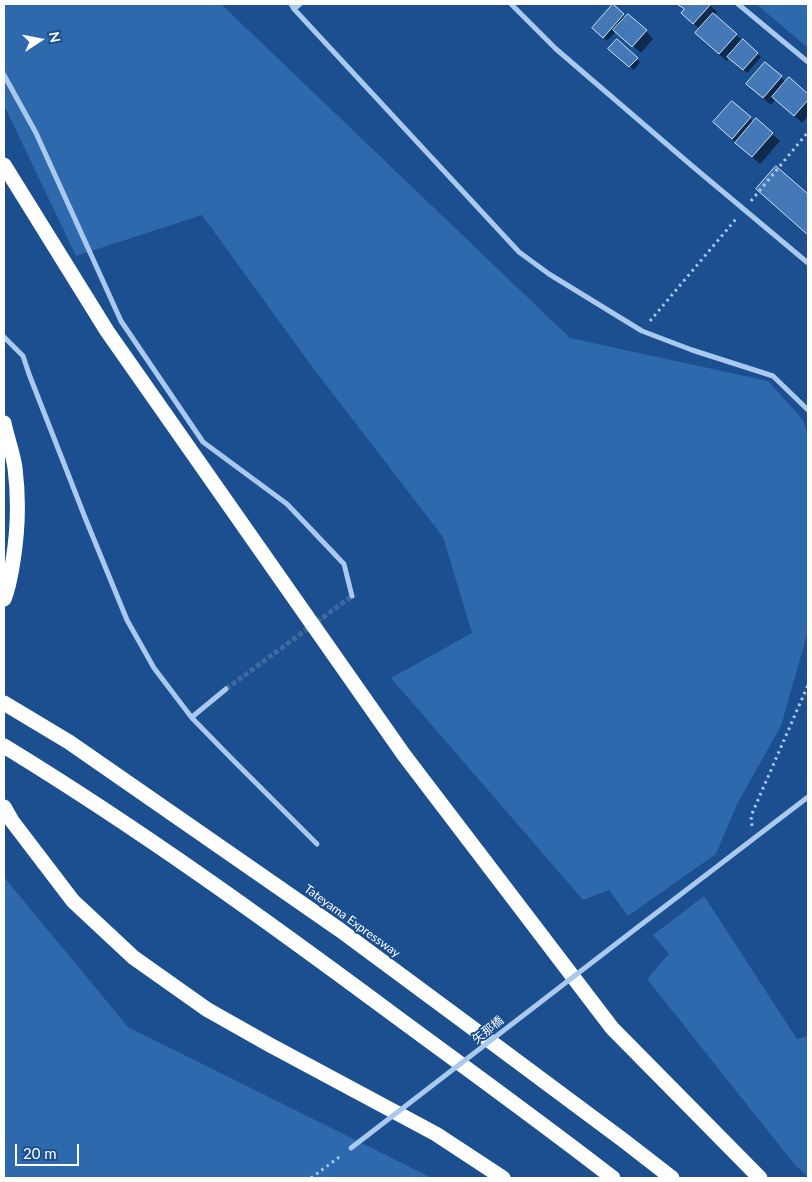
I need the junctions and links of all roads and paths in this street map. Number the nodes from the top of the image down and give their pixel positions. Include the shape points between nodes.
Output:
1 (300, 4) edge
2 (511, 4) edge
3 (738, 4) edge
4 (292, 6) edge
5 (808, 62) edge
6 (4, 75) edge
7 (808, 132) edge
8 (4, 164) edge
9 (744, 209) junction
10 (808, 262) edge
11 (642, 331) junction
12 (4, 337) edge
13 (808, 410) edge
14 (4, 423) edge
15 (352, 596) dead end
16 (4, 599) edge
17 (808, 685) edge
18 (226, 689) tunnel mouth
19 (4, 702) edge
20 (192, 717) junction
21 (4, 746) edge
22 (808, 796) edge
23 (4, 807) edge
24 (753, 838) junction
25 (317, 844) dead end
26 (351, 1148) joint
27 (311, 1178) edge
28 (504, 1178) edge
29 (613, 1178) edge
30 (672, 1178) edge
31 (760, 1178) edge

1 - 4 street
2 - 9 street via 556,49
3 - 5 street
4 - 11 street via 519,252
6 - 15 street via 36,133 121,321 203,442 287,504 344,564
7 - 9 path
8 - 31 highway via 107,331 404,755 612,1028
9 - 10 street
9 - 11 path
11 - 13 street via 773,376
12 - 20 street via 23,356 127,620 154,668
14 - 16 highway via 15,467 18,505 17,537
17 - 24 path via 751,816
18 - 20 street
19 - 30 highway, Tateyama Expressway via 69,742 340,930
20 - 25 street
21 - 29 highway via 168,853 318,959
22 - 24 street, 矢那橋
23 - 28 highway via 73,901 133,957 208,1010 436,1134
24 - 26 street, 矢那橋, bridge
26 - 27 path

